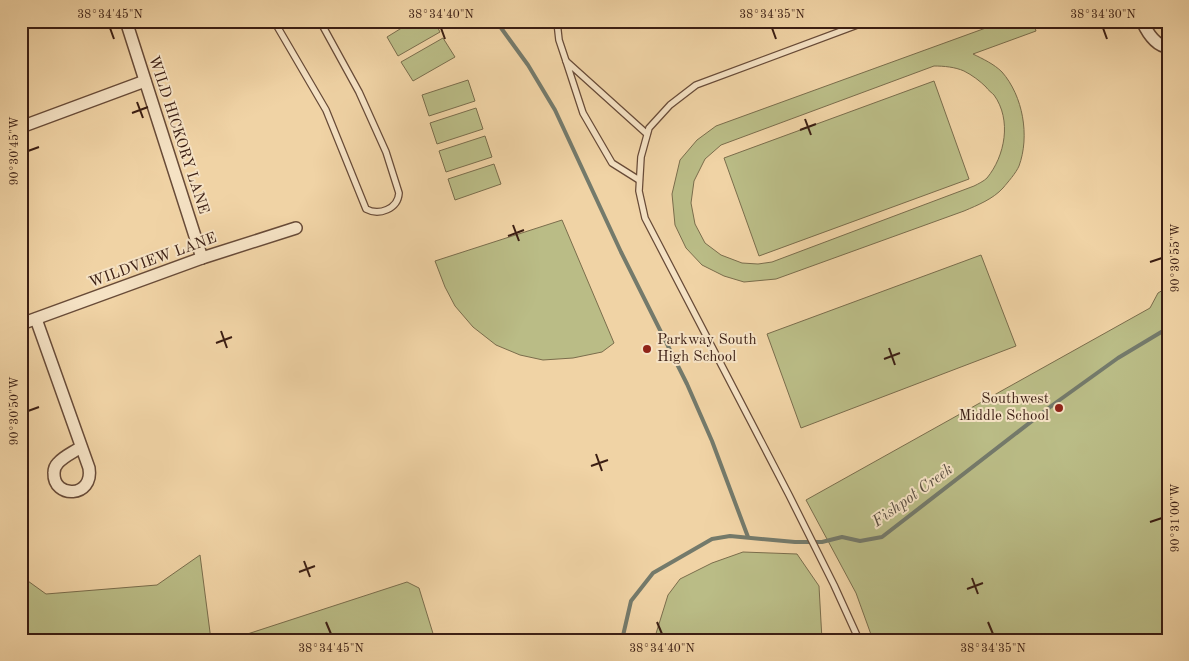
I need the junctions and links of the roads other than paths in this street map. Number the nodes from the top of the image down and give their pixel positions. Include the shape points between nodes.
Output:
1 (126, 21) edge
2 (320, 21) edge
3 (868, 21) edge
4 (1142, 21) edge
5 (275, 22) edge
6 (557, 22) edge
7 (1168, 47) edge
8 (566, 61) junction
9 (145, 81) junction
10 (21, 126) edge
11 (648, 134) junction
12 (640, 180) junction
13 (296, 228) dead end
14 (202, 258) junction
15 (36, 319) junction
16 (21, 324) edge
17 (81, 447) dead end
18 (860, 640) edge

1 - 9 street, WILD HICKORY LANE
2 - 5 lane via 359,92 386,152 399,200 386,210 371,212 366,209 326,110
3 - 11 lane via 696,85 670,105 649,128
4 - 7 street via 1154,41
6 - 8 lane
8 - 11 lane
8 - 12 lane via 583,113 612,163
9 - 10 street
9 - 14 street, WILD HICKORY LANE
11 - 12 lane via 641,157
12 - 18 lane via 639,192 645,218 789,495
13 - 14 street, WILDVIEW LANE
14 - 15 street, WILDVIEW LANE
15 - 16 street, WILDVIEW LANE
15 - 17 street

